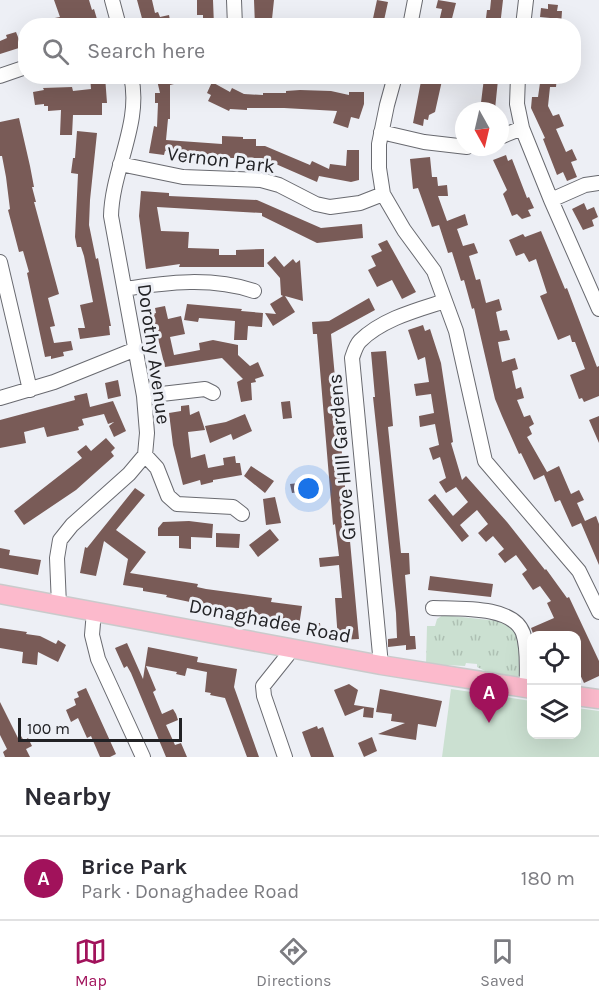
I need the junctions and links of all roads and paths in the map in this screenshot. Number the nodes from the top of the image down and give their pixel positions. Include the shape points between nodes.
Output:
1 (112, 0) edge
2 (234, 0) edge
3 (415, 0) edge
4 (526, 0) edge
5 (117, 18) edge
6 (235, 18) edge
7 (412, 18) edge
8 (524, 18) edge
9 (18, 70) edge
10 (0, 76) edge
11 (132, 84) edge
12 (393, 84) edge
13 (518, 84) edge
14 (522, 128) junction
15 (381, 132) junction
16 (509, 133) edge
17 (455, 146) edge
18 (120, 164) junction
19 (599, 183) edge
20 (383, 194) junction
21 (551, 200) junction
22 (0, 262) edge
23 (125, 289) junction
24 (254, 291) dead end
25 (445, 301) junction
26 (599, 309) edge
27 (136, 349) junction
28 (30, 390) junction
29 (213, 393) dead end
30 (144, 396) junction
31 (0, 398) edge
32 (145, 455) junction
33 (242, 514) dead end
34 (0, 594) edge
35 (59, 605) junction
36 (433, 608) dead end
37 (94, 612) junction
38 (599, 612) edge
39 (290, 648) junction
40 (381, 665) junction
41 (530, 685) edge
42 (527, 689) edge
43 (581, 697) edge
44 (599, 699) edge
45 (143, 757) edge
46 (285, 757) edge

1 - 5 street
2 - 6 street
3 - 7 street
4 - 8 street
9 - 10 street
11 - 18 street, Dorothy Avenue via 130,132
12 - 15 street
13 - 14 street
14 - 16 street
14 - 21 street
15 - 17 street
15 - 20 street via 379,168
18 - 20 street, Vernon Park via 183,177 261,180 330,207 360,203
18 - 23 street, Dorothy Avenue via 111,216
19 - 21 street
20 - 25 street via 434,271
21 - 26 street
22 - 28 street
23 - 24 street via 187,282
23 - 27 street, Dorothy Avenue
25 - 38 street via 467,371 485,461 579,571
25 - 40 street, Grove HIll Gardens via 370,333 358,343 352,358
27 - 28 street
27 - 30 street, Dorothy Avenue
28 - 31 street
29 - 30 street via 204,389
30 - 32 street, Dorothy Avenue
32 - 33 street via 157,468 168,496 177,504 232,507
32 - 35 street via 60,540
34 - 35 main road, Donaghadee Road
35 - 37 main road, Donaghadee Road
36 - 41 street via 494,612 511,618 522,630
37 - 39 main road, Donaghadee Road
37 - 45 street via 92,634 98,659
39 - 40 main road, Donaghadee Road
39 - 46 street via 263,686
40 - 42 main road, Donaghadee Road
43 - 44 main road

